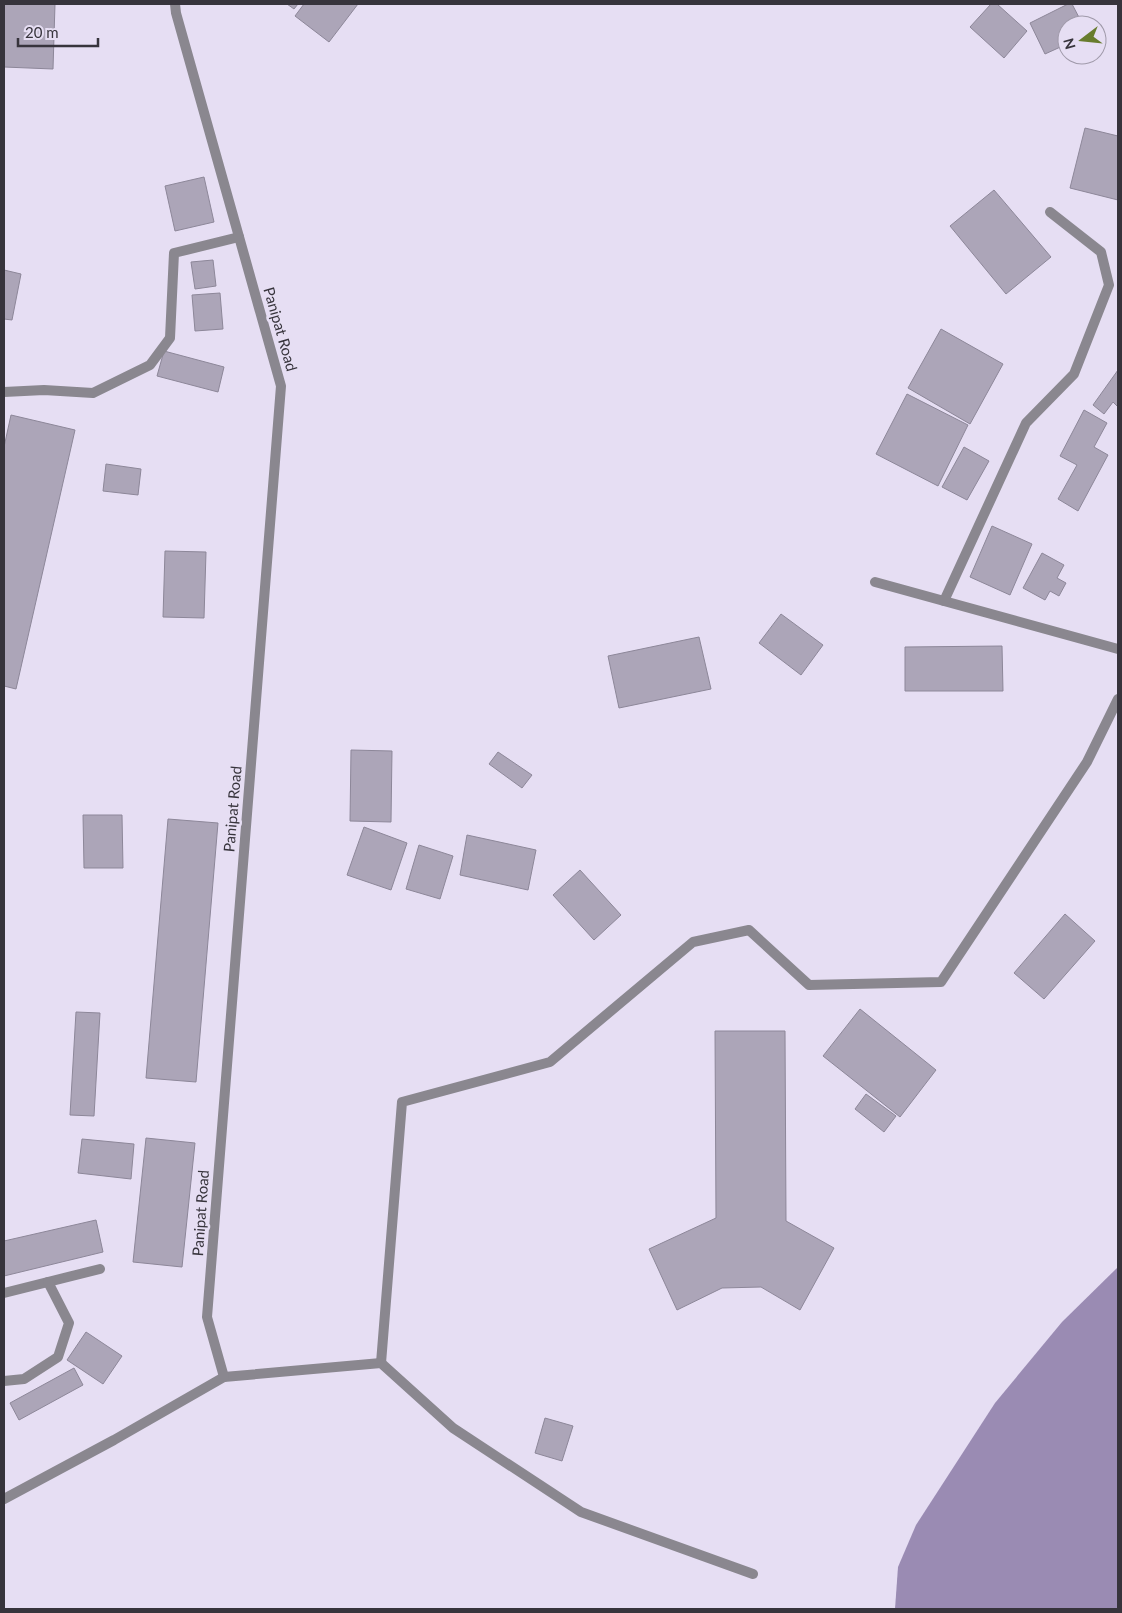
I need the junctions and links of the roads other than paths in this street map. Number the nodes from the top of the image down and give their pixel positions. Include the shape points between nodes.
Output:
1 (175, 4) edge
2 (1050, 212) dead end
3 (239, 237) junction
4 (4, 392) edge
5 (875, 582) dead end
6 (944, 601) junction
7 (1118, 649) edge
8 (1118, 699) edge
9 (100, 1269) dead end
10 (48, 1282) junction
11 (4, 1293) edge
12 (381, 1364) junction
13 (224, 1377) junction
14 (4, 1380) edge
15 (4, 1498) edge
16 (753, 1574) dead end

1 - 3 street, Panipat Road
2 - 6 street via 1101,252 1109,284 1074,374 1026,422
3 - 4 street via 174,252 170,338 150,365 93,393
3 - 13 street, Panipat Road via 281,386 207,1317
5 - 6 street
6 - 7 street
8 - 12 street via 1087,762 940,982 809,986 749,930 693,942 550,1062 402,1102
9 - 10 street
10 - 11 street
10 - 14 street via 69,1323 58,1357 24,1380
12 - 13 street
12 - 16 street via 452,1428 581,1512
13 - 15 street

